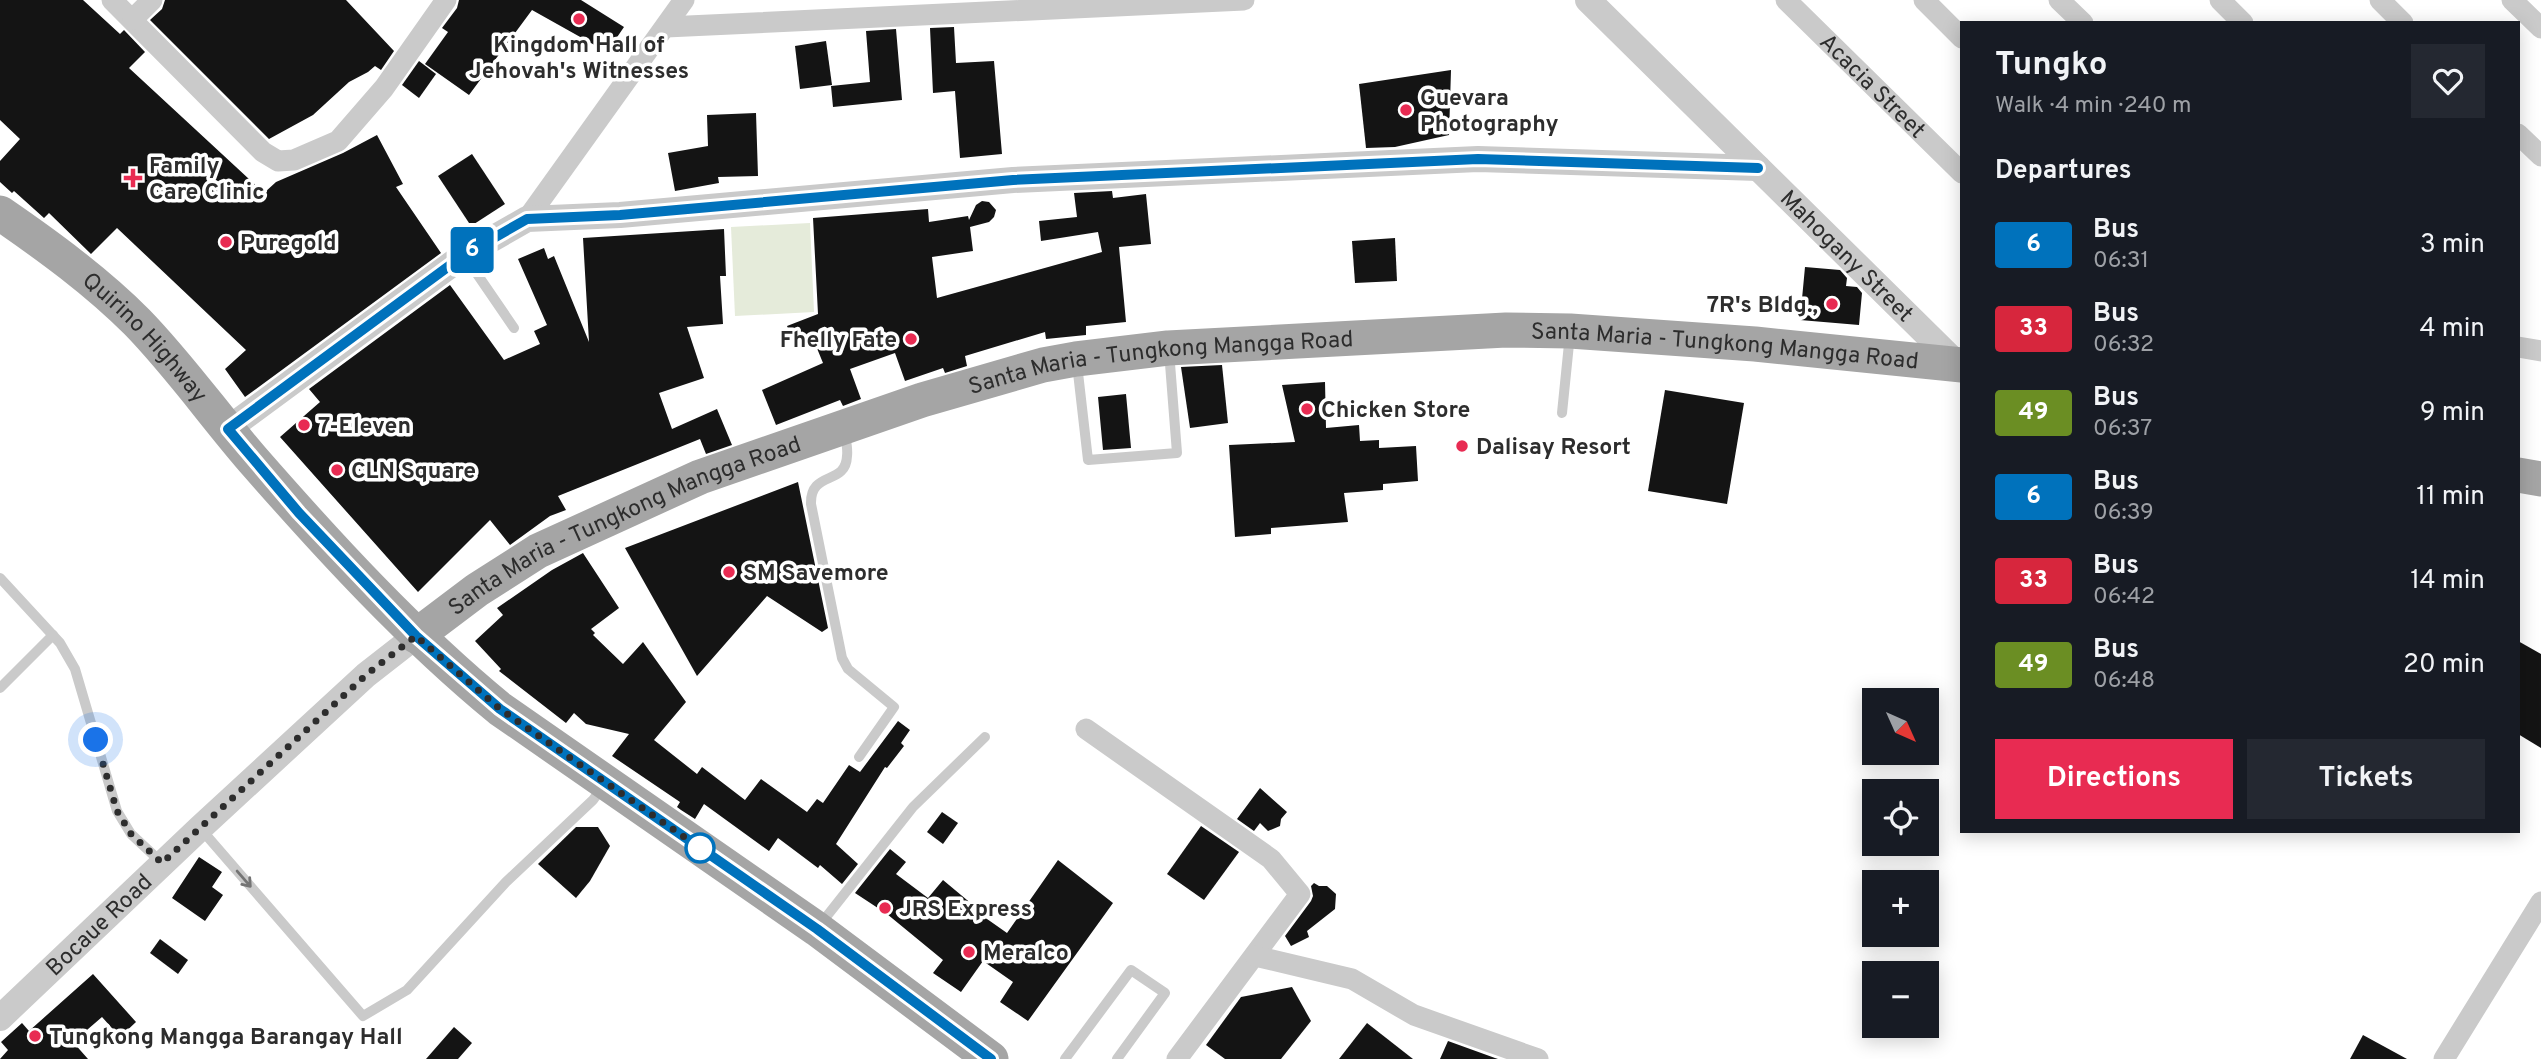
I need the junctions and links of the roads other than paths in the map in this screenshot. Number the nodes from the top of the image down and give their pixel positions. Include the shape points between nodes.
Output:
1 (112, 0) edge
2 (152, 0) edge
3 (446, 0) edge
4 (684, 0) edge
5 (1244, 0) edge
6 (1588, 0) edge
7 (1924, 0) edge
8 (2059, 0) edge
9 (2220, 0) edge
10 (2380, 0) edge
11 (2512, 0) edge
12 (1790, 1) edge
13 (132, 19) junction
14 (2081, 21) edge
15 (2241, 21) edge
16 (2401, 21) edge
17 (666, 27) junction
18 (2541, 28) edge
19 (1960, 36) edge
20 (2520, 136) edge
21 (2541, 156) edge
22 (1758, 168) junction
23 (1960, 171) edge
24 (0, 213) edge
25 (527, 219) junction
26 (464, 255) junction
27 (514, 328) dead end
28 (1570, 331) junction
29 (2520, 347) edge
30 (1168, 348) junction
31 (2541, 351) edge
32 (1076, 359) junction
33 (1959, 365) edge
34 (1562, 413) dead end
35 (844, 427) junction
36 (228, 429) junction
37 (2520, 475) edge
38 (2541, 480) edge
39 (0, 578) edge
40 (53, 635) junction
41 (416, 636) junction
42 (0, 688) edge
43 (1086, 729) dead end
44 (985, 737) dead end
45 (859, 757) dead end
46 (606, 782) junction
47 (200, 828) junction
48 (162, 863) junction
49 (2541, 902) edge
50 (817, 929) junction
51 (1255, 956) junction
52 (0, 1018) edge
53 (991, 1059) edge
54 (1065, 1059) edge
55 (1118, 1059) edge
56 (1177, 1059) edge
57 (1538, 1059) edge
58 (2444, 1059) edge

1 - 13 street
2 - 13 street
3 - 13 street via 384,88 338,141 294,160 278,161 263,152
4 - 17 street
5 - 17 street
6 - 22 street, Mahogany Street
7 - 19 street
8 - 14 street
9 - 15 street
10 - 16 street
11 - 18 street
12 - 23 street, Acacia Street
17 - 25 street
20 - 21 street
22 - 25 street via 1478,159 1013,180
22 - 33 street, Mahogany Street
24 - 36 main road, Quirino Highway via 76,268 136,322
25 - 26 street
26 - 27 lane
26 - 36 street
28 - 30 main road, Santa Maria - Tungkong Mangga Road via 1485,331
28 - 33 main road, Santa Maria - Tungkong Mangga Road
28 - 34 lane
29 - 31 street
30 - 32 main road, Santa Maria - Tungkong Mangga Road
30 - 32 lane via 1177,453 1088,460
32 - 35 main road, Santa Maria - Tungkong Mangga Road via 922,400
35 - 41 main road, Santa Maria - Tungkong Mangga Road via 700,477 538,551
35 - 45 lane via 846,464 839,474 815,485 811,504 842,658 848,669 894,708
36 - 41 main road, Quirino Highway via 299,513
37 - 38 main road
39 - 40 lane
40 - 42 lane
40 - 48 lane via 75,669 117,811 131,834
41 - 46 main road, Quirino Highway via 500,709
41 - 47 street, Bocaue Road via 366,675
43 - 51 street via 1270,859 1300,894
44 - 50 lane via 913,807
47 -> 46 lane via 363,1016 407,990
46 - 50 main road, Quirino Highway
47 - 48 street, Bocaue Road
48 - 52 street, Bocaue Road
49 - 58 street
50 - 53 main road, Quirino Highway
51 - 56 street
51 - 57 street via 1352,979 1414,1015
54 - 55 lane via 1131,970 1165,993

